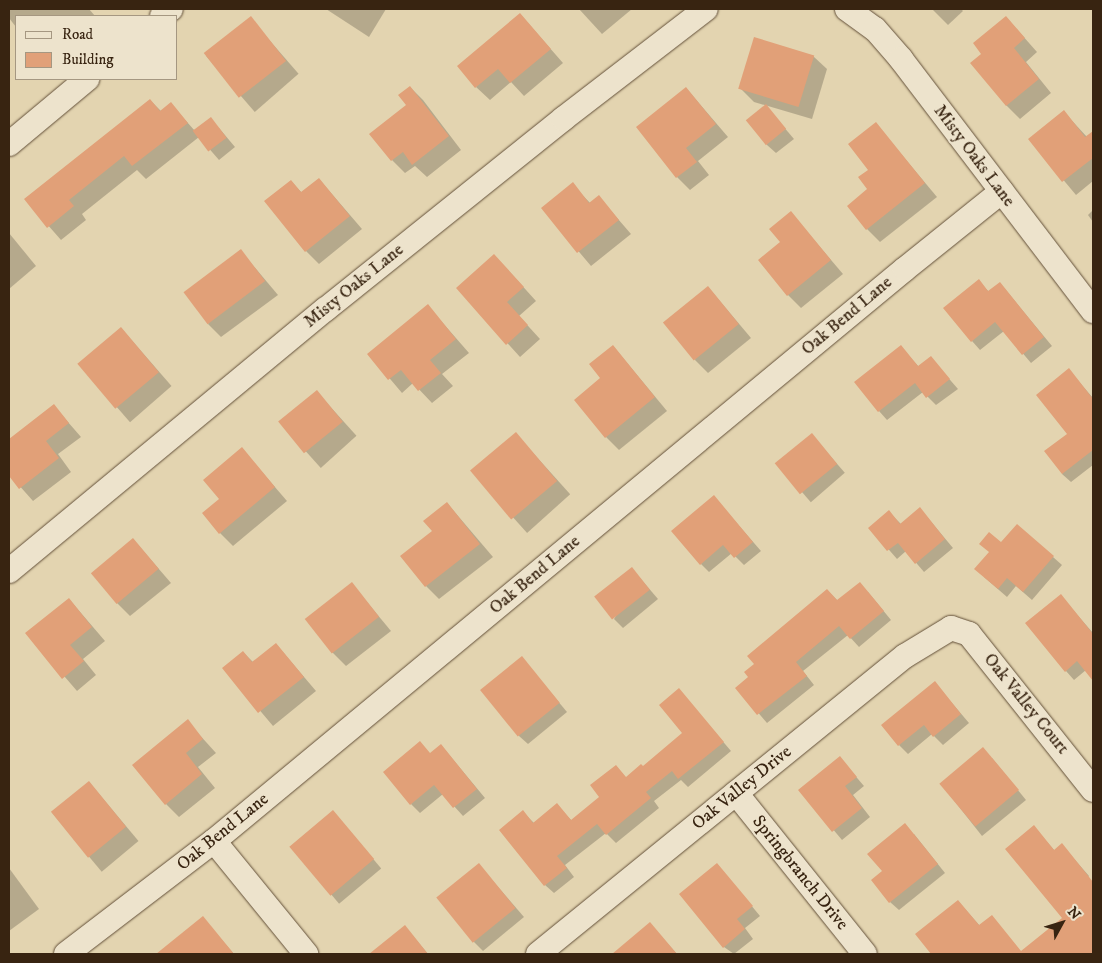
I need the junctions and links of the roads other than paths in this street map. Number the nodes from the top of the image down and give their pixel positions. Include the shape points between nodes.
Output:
1 (706, 9) edge
2 (847, 9) edge
3 (86, 80) edge
4 (9, 144) edge
5 (1002, 192) junction
6 (1093, 311) edge
7 (9, 571) edge
8 (951, 628) joint
9 (1093, 790) edge
10 (736, 793) junction
11 (214, 841) junction
12 (66, 954) edge
13 (306, 954) edge
14 (538, 954) edge
15 (865, 954) edge

1 - 7 street, Misty Oaks Lane via 326,309
2 - 5 street, Misty Oaks Lane via 875,29 901,59
3 - 4 street
5 - 6 street, Misty Oaks Lane
5 - 11 street, Oak Bend Lane via 897,275
8 - 9 street, Oak Valley Court via 969,634
8 - 10 street, Oak Valley Drive via 905,656
10 - 14 street, Oak Valley Drive
10 - 15 street, Springbranch Drive
11 - 12 street, Oak Bend Lane
11 - 13 street

